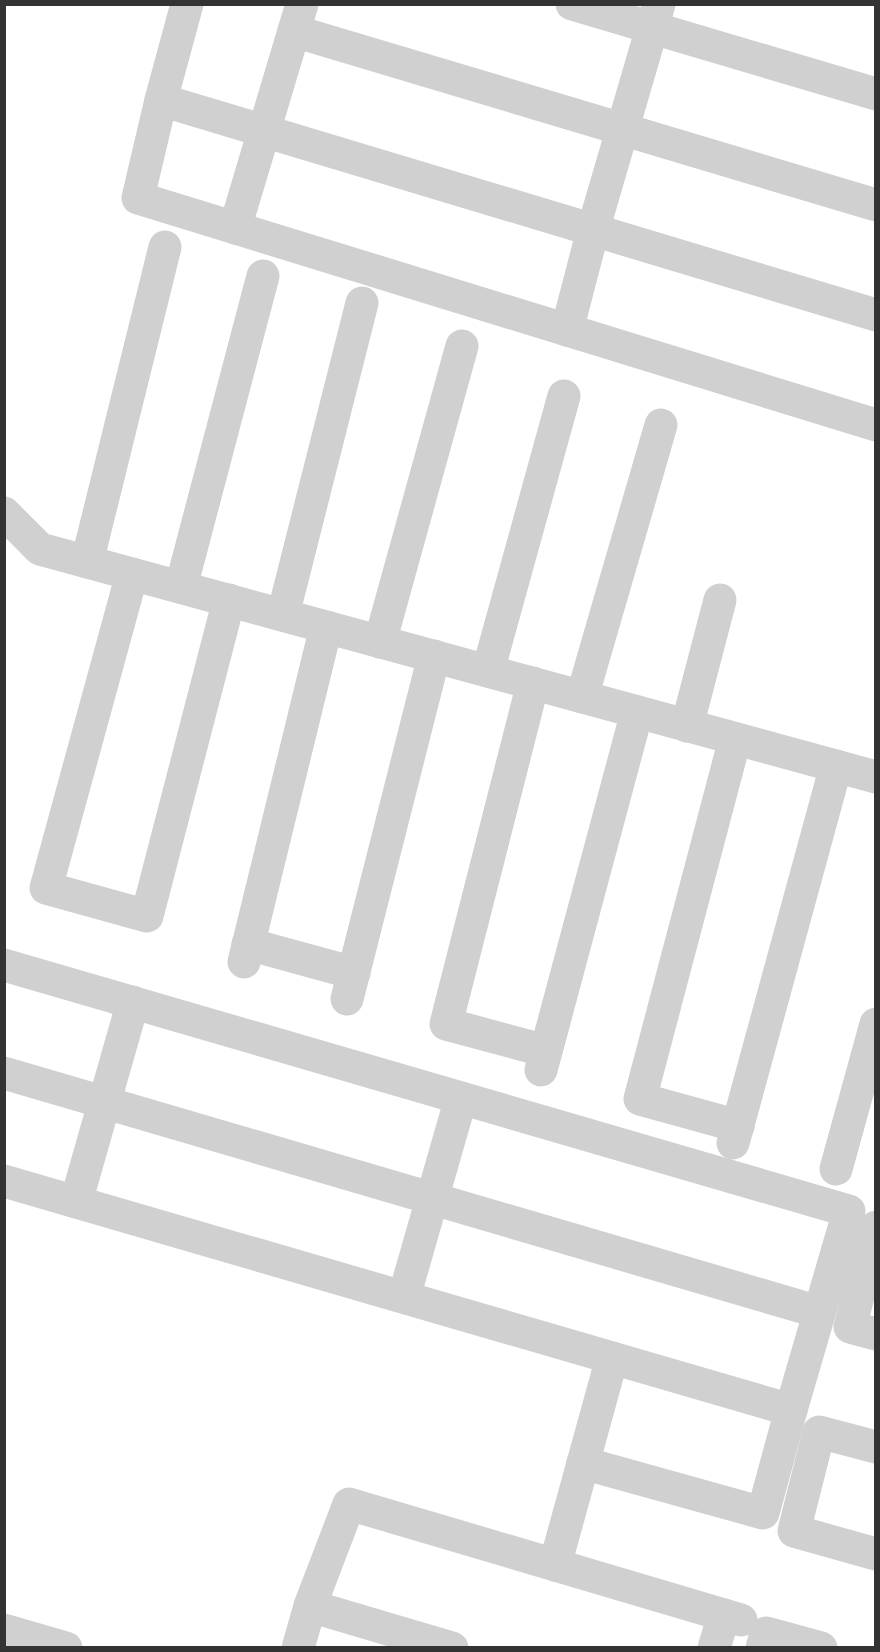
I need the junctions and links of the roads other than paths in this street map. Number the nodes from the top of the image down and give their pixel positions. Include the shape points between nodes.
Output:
1 (187, 4) edge
2 (572, 4) edge
3 (655, 16) edge
4 (298, 18) edge
5 (876, 94) edge
6 (160, 100) junction
7 (622, 129) junction
8 (264, 131) junction
9 (876, 205) edge
10 (235, 228) junction
11 (593, 230) junction
12 (165, 247) dead end
13 (263, 276) dead end
14 (362, 303) dead end
15 (876, 315) edge
16 (567, 330) junction
17 (462, 346) dead end
18 (564, 396) dead end
19 (661, 425) dead end
20 (876, 425) edge
21 (4, 513) edge
22 (87, 562) junction
23 (132, 574) junction
24 (181, 587) junction
25 (229, 600) junction
26 (720, 600) dead end
27 (283, 615) junction
28 (326, 627) junction
29 (380, 642) junction
30 (434, 657) junction
31 (488, 671) junction
32 (533, 683) junction
33 (582, 697) junction
34 (637, 712) junction
35 (687, 726) junction
36 (735, 739) junction
37 (836, 766) junction
38 (876, 777) edge
39 (4, 965) edge
40 (133, 1002) junction
41 (876, 1024) edge
42 (4, 1073) edge
43 (461, 1098) junction
44 (105, 1102) junction
45 (864, 1108) edge
46 (836, 1169) dead end
47 (4, 1181) edge
48 (432, 1199) junction
49 (76, 1202) junction
50 (876, 1227) edge
51 (405, 1297) junction
52 (819, 1312) junction
53 (876, 1334) edge
54 (612, 1358) junction
55 (790, 1410) junction
56 (876, 1447) edge
57 (583, 1463) junction
58 (876, 1554) edge
59 (555, 1565) junction
60 (310, 1606) junction
61 (4, 1630) edge
62 (66, 1647) edge
63 (298, 1647) edge
64 (452, 1647) edge
65 (714, 1647) edge
66 (762, 1647) edge
67 (821, 1647) edge

1 - 6 street
2 - 3 street
3 - 5 street
3 - 7 street
4 - 7 street
4 - 8 street
6 - 8 street
6 - 10 street via 138,198
7 - 9 street
7 - 11 street
8 - 10 street
8 - 11 street
10 - 16 street
11 - 15 street
11 - 16 street
12 - 22 street
13 - 24 street
14 - 27 street
16 - 20 street
17 - 29 street
18 - 31 street
19 - 33 street
21 - 22 street via 40,549
22 - 23 street
23 - 24 street
23 - 25 street via 46,888 147,916
24 - 25 street
25 - 27 street
26 - 35 street
27 - 28 street
28 - 29 street
28 - 30 street via 246,953 351,986
29 - 30 street
30 - 31 street
31 - 32 street
32 - 33 street
32 - 34 street via 446,1024 544,1061
33 - 34 street
34 - 35 street
35 - 36 street
36 - 37 street
36 - 37 street via 640,1099 736,1135
37 - 38 street
39 - 40 street
40 - 43 street
40 - 44 street
41 - 45 street
42 - 44 street
43 - 48 street
43 - 52 street via 849,1212
44 - 48 street
44 - 49 street
45 - 46 street
47 - 49 street
48 - 51 street
48 - 52 street
49 - 51 street
50 - 53 street via 850,1327
51 - 54 street
52 - 55 street
54 - 55 street
54 - 57 street
55 - 57 street via 763,1513
56 - 58 street via 819,1432 794,1531
57 - 59 street
59 - 60 street via 349,1504
59 - 65 street via 732,1617
60 - 63 street
60 - 64 street
61 - 62 street
66 - 67 street via 766,1633

